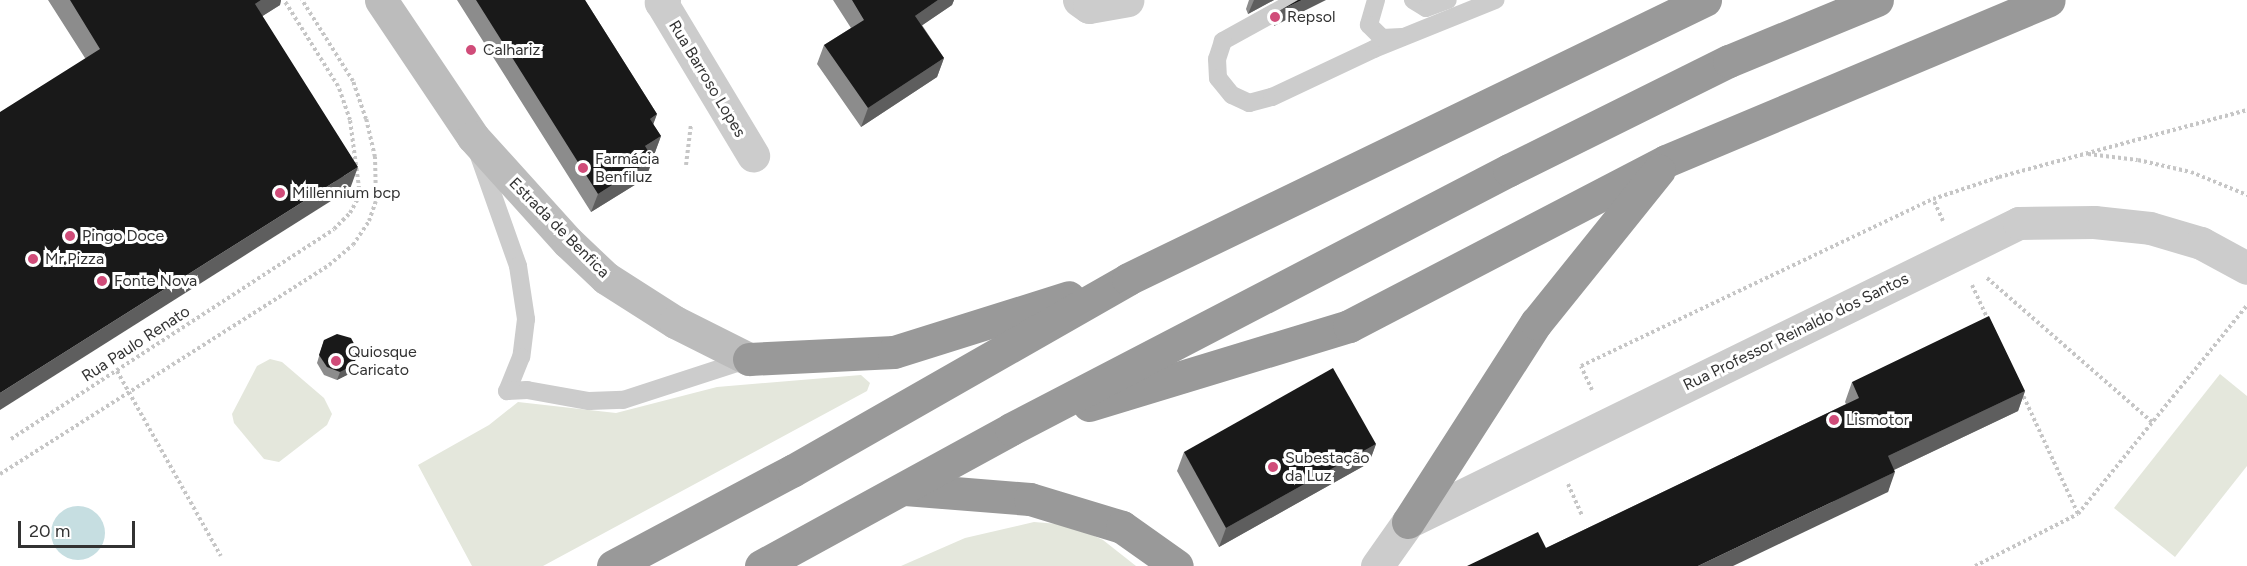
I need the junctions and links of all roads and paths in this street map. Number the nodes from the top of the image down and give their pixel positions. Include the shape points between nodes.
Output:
1 (284, 0) edge
2 (302, 0) edge
3 (381, 0) edge
4 (1079, 0) edge
5 (1127, 0) edge
6 (1297, 0) edge
7 (1376, 0) edge
8 (1413, 0) edge
9 (1448, 0) edge
10 (1496, 0) edge
11 (1877, 0) edge
12 (661, 1) edge
13 (2050, 1) edge
14 (1693, 2) edge
15 (1406, 37) junction
16 (2247, 110) edge
17 (473, 137) junction
18 (2084, 154) junction
19 (753, 155) dead end
20 (1666, 161) junction
21 (2247, 195) edge
22 (1933, 199) junction
23 (1958, 253) junction
24 (2247, 268) edge
25 (1128, 279) junction
26 (2247, 305) edge
27 (1993, 329) edge
28 (749, 359) junction
29 (117, 371) junction
30 (2018, 383) edge
31 (130, 391) junction
32 (1584, 397) dead end
33 (2152, 422) junction
34 (1011, 429) junction
35 (11, 439) dead end
36 (1552, 450) junction
37 (0, 474) edge
38 (905, 489) junction
39 (2078, 514) junction
40 (1582, 516) dead end
41 (1408, 522) junction
42 (221, 556) dead end
43 (613, 566) edge
44 (761, 566) edge
45 (1177, 566) edge
46 (1377, 566) edge
47 (1975, 566) edge

1 - 29 path, Rua Paulo Renato via 338,86 350,120 360,195 334,229
2 - 31 path via 353,81 366,119 375,157 376,201 369,221 354,245 329,265
3 - 17 street, Estrada de Benfica
4 - 5 street via 1089,7
6 - 15 lane via 1223,41 1217,59 1218,78 1232,94 1249,103 1272,97
7 - 15 lane via 1369,25 1382,38
8 - 9 lane via 1426,8
10 - 15 lane
11 - 34 highway via 1729,62 1519,165
12 - 19 street, Rua Barroso Lopes
13 - 20 highway
14 - 25 highway
16 - 18 path
17 - 28 street, Estrada de Benfica via 551,225 606,278 675,322
17 - 28 lane, Estrada de Benfica via 518,267 526,319 521,357 507,391 527,390 589,401 623,400
18 - 21 path via 2138,160 2191,172
18 - 22 path
20 - 34 highway via 1349,326
20 - 41 highway via 1536,323
22 - 23 path
22 - 32 path via 1581,366 1594,393
23 - 24 street, Rua Professor Reinaldo dos Santos via 2019,223 2094,222 2150,228 2201,243
23 - 27 path
23 - 33 path
23 - 36 street, Rua Professor Reinaldo dos Santos
25 - 28 highway via 894,352
25 - 43 highway via 792,471
26 - 33 path
29 - 31 path
29 - 35 path, Rua Paulo Renato
30 - 39 path
31 - 37 path
31 - 42 path
33 - 39 path
34 - 38 highway
36 - 40 path
36 - 41 street, Rua Professor Reinaldo dos Santos
38 - 44 highway
38 - 45 highway via 1030,499 1122,526
39 - 47 path
41 - 46 street, Rua Professor Reinaldo dos Santos

